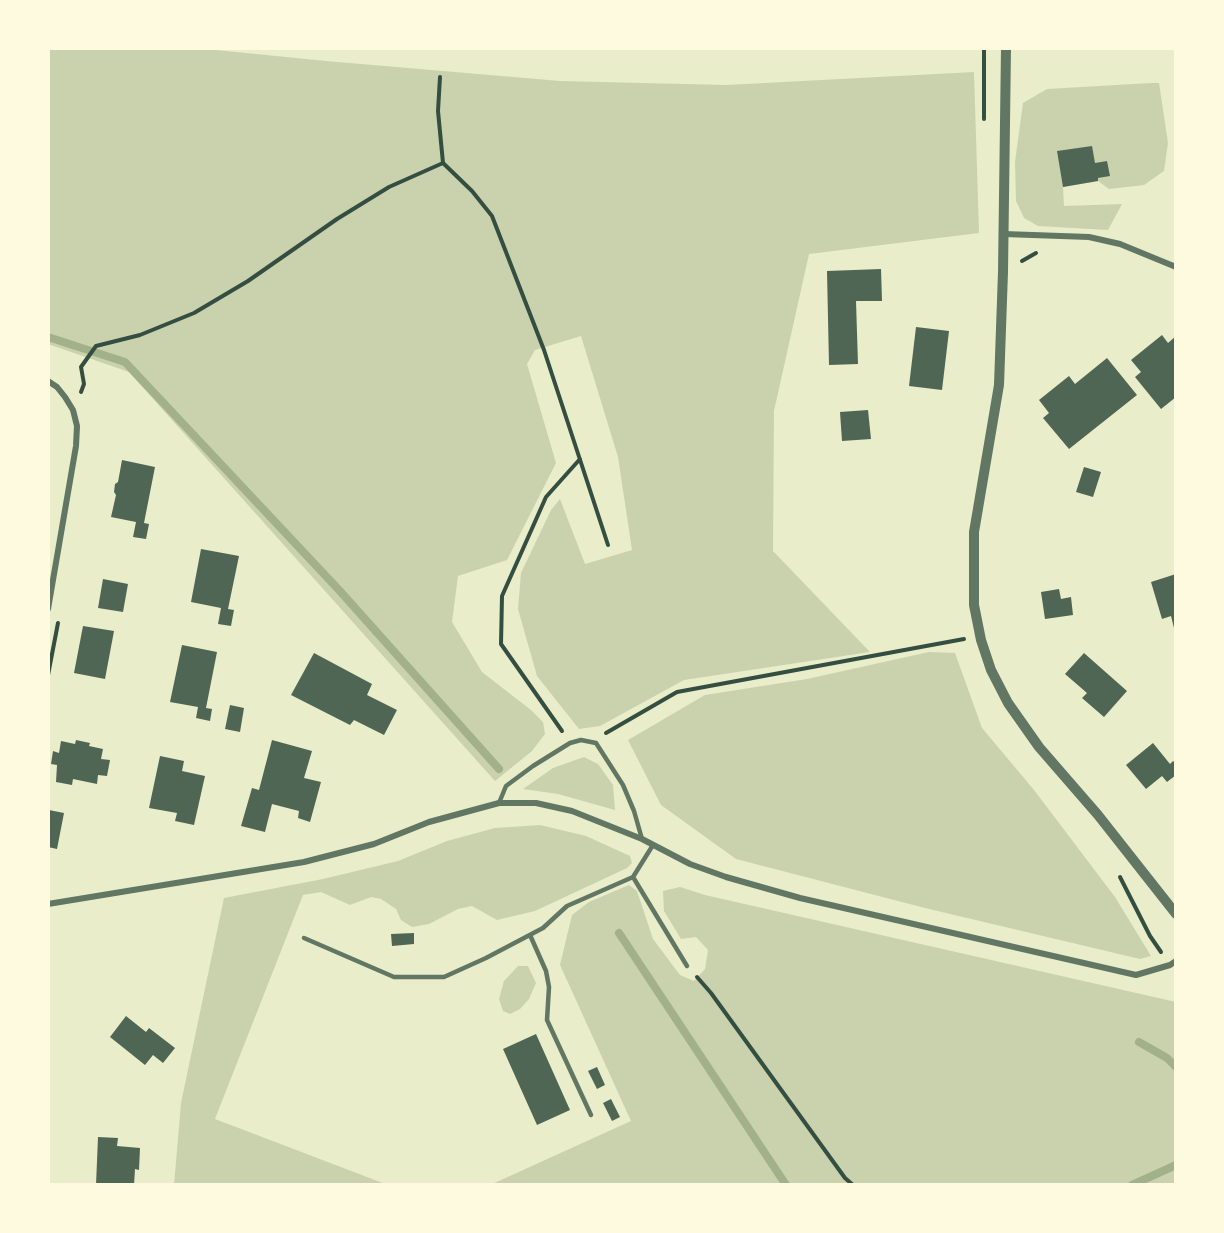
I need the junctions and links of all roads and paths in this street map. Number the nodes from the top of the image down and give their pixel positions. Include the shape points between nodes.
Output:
1 (984, 48) edge
2 (1006, 48) edge
3 (440, 76) dead end
4 (984, 126) dead end
5 (443, 163) junction
6 (1004, 234) junction
7 (1039, 252) dead end
8 (1176, 267) edge
9 (1003, 272) junction
10 (48, 381) edge
11 (81, 392) dead end
12 (580, 458) junction
13 (608, 545) dead end
14 (48, 609) edge
15 (963, 628) dead end
16 (964, 639) junction
17 (968, 649) dead end
18 (570, 743) junction
19 (596, 743) junction
20 (499, 802) junction
21 (642, 839) junction
22 (653, 845) junction
23 (1119, 874) dead end
24 (633, 877) junction
25 (48, 903) edge
26 (1176, 914) edge
27 (530, 935) junction
28 (304, 938) dead end
29 (1173, 963) edge
30 (687, 966) joint
31 (591, 1115) dead end
32 (853, 1185) edge

1 - 4 path
2 - 6 street
3 - 5 path via 438,111
5 - 11 path via 389,187 194,313 140,335 96,346 81,367
5 - 12 path via 492,216 544,350
6 - 8 street via 1089,237 1120,244
6 - 9 street
7 - 9 path via 1022,261 1016,273
9 - 26 street via 999,386 974,532 974,605 981,640 1008,703 1039,747
10 - 14 street via 65,397 77,426
12 - 13 path
12 - 18 path via 546,497 502,596 501,644
15 - 16 path
16 - 17 path
16 - 19 path via 677,692 609,730
18 - 19 lane
18 - 20 lane via 506,786
19 - 21 lane via 623,784
20 - 21 street via 536,803 572,811
20 - 25 street via 429,822 374,844 304,862
21 - 22 street
22 - 24 lane
22 - 29 street via 726,877 800,898 1136,975
23 - 29 path via 1150,936
24 - 27 lane via 567,906
24 - 30 lane
27 - 28 lane via 486,958 434,977 394,977
27 - 31 lane via 546,971 548,1020
30 - 32 path

